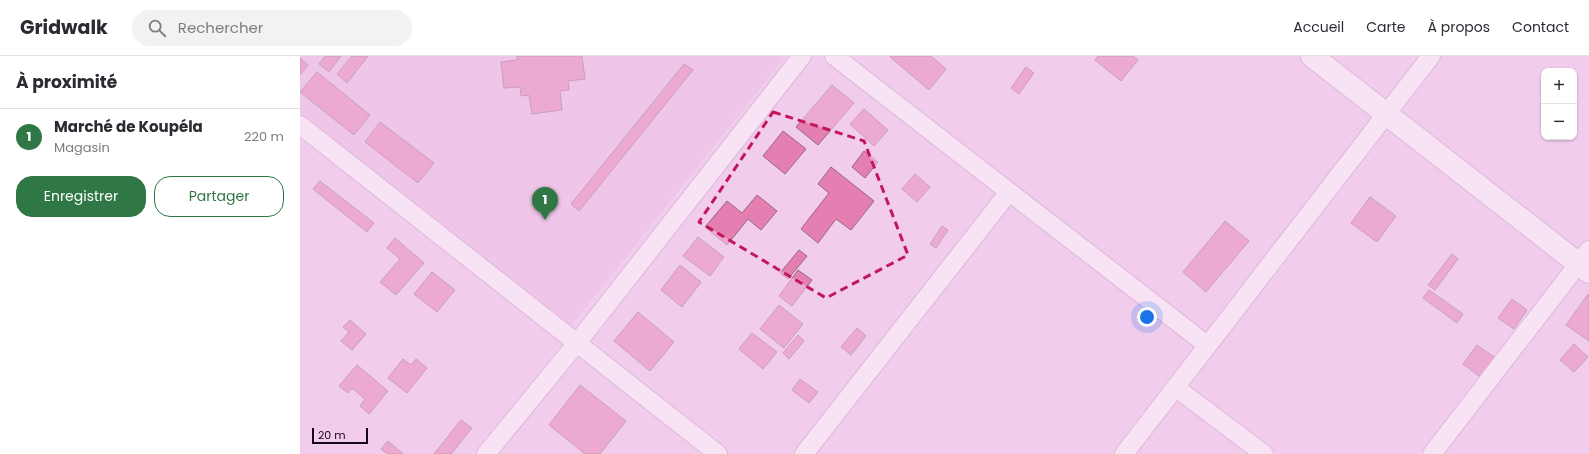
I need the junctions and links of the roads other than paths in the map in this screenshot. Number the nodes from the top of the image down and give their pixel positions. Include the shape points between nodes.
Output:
1 (802, 56) edge
2 (834, 56) edge
3 (1312, 56) edge
4 (1431, 56) edge
5 (1386, 114) junction
6 (300, 125) edge
7 (1010, 192) junction
8 (1586, 262) edge
9 (577, 343) junction
10 (1207, 345) junction
11 (1175, 386) junction
12 (486, 454) edge
13 (718, 454) edge
14 (804, 454) edge
15 (1124, 454) edge
16 (1264, 454) edge
17 (1432, 454) edge

1 - 9 street
2 - 7 street
3 - 5 street
4 - 5 street
5 - 8 street
5 - 10 street
6 - 9 street
7 - 10 street
7 - 14 street
8 - 17 street
9 - 12 street
9 - 13 street
10 - 11 street
11 - 15 street
11 - 16 street

